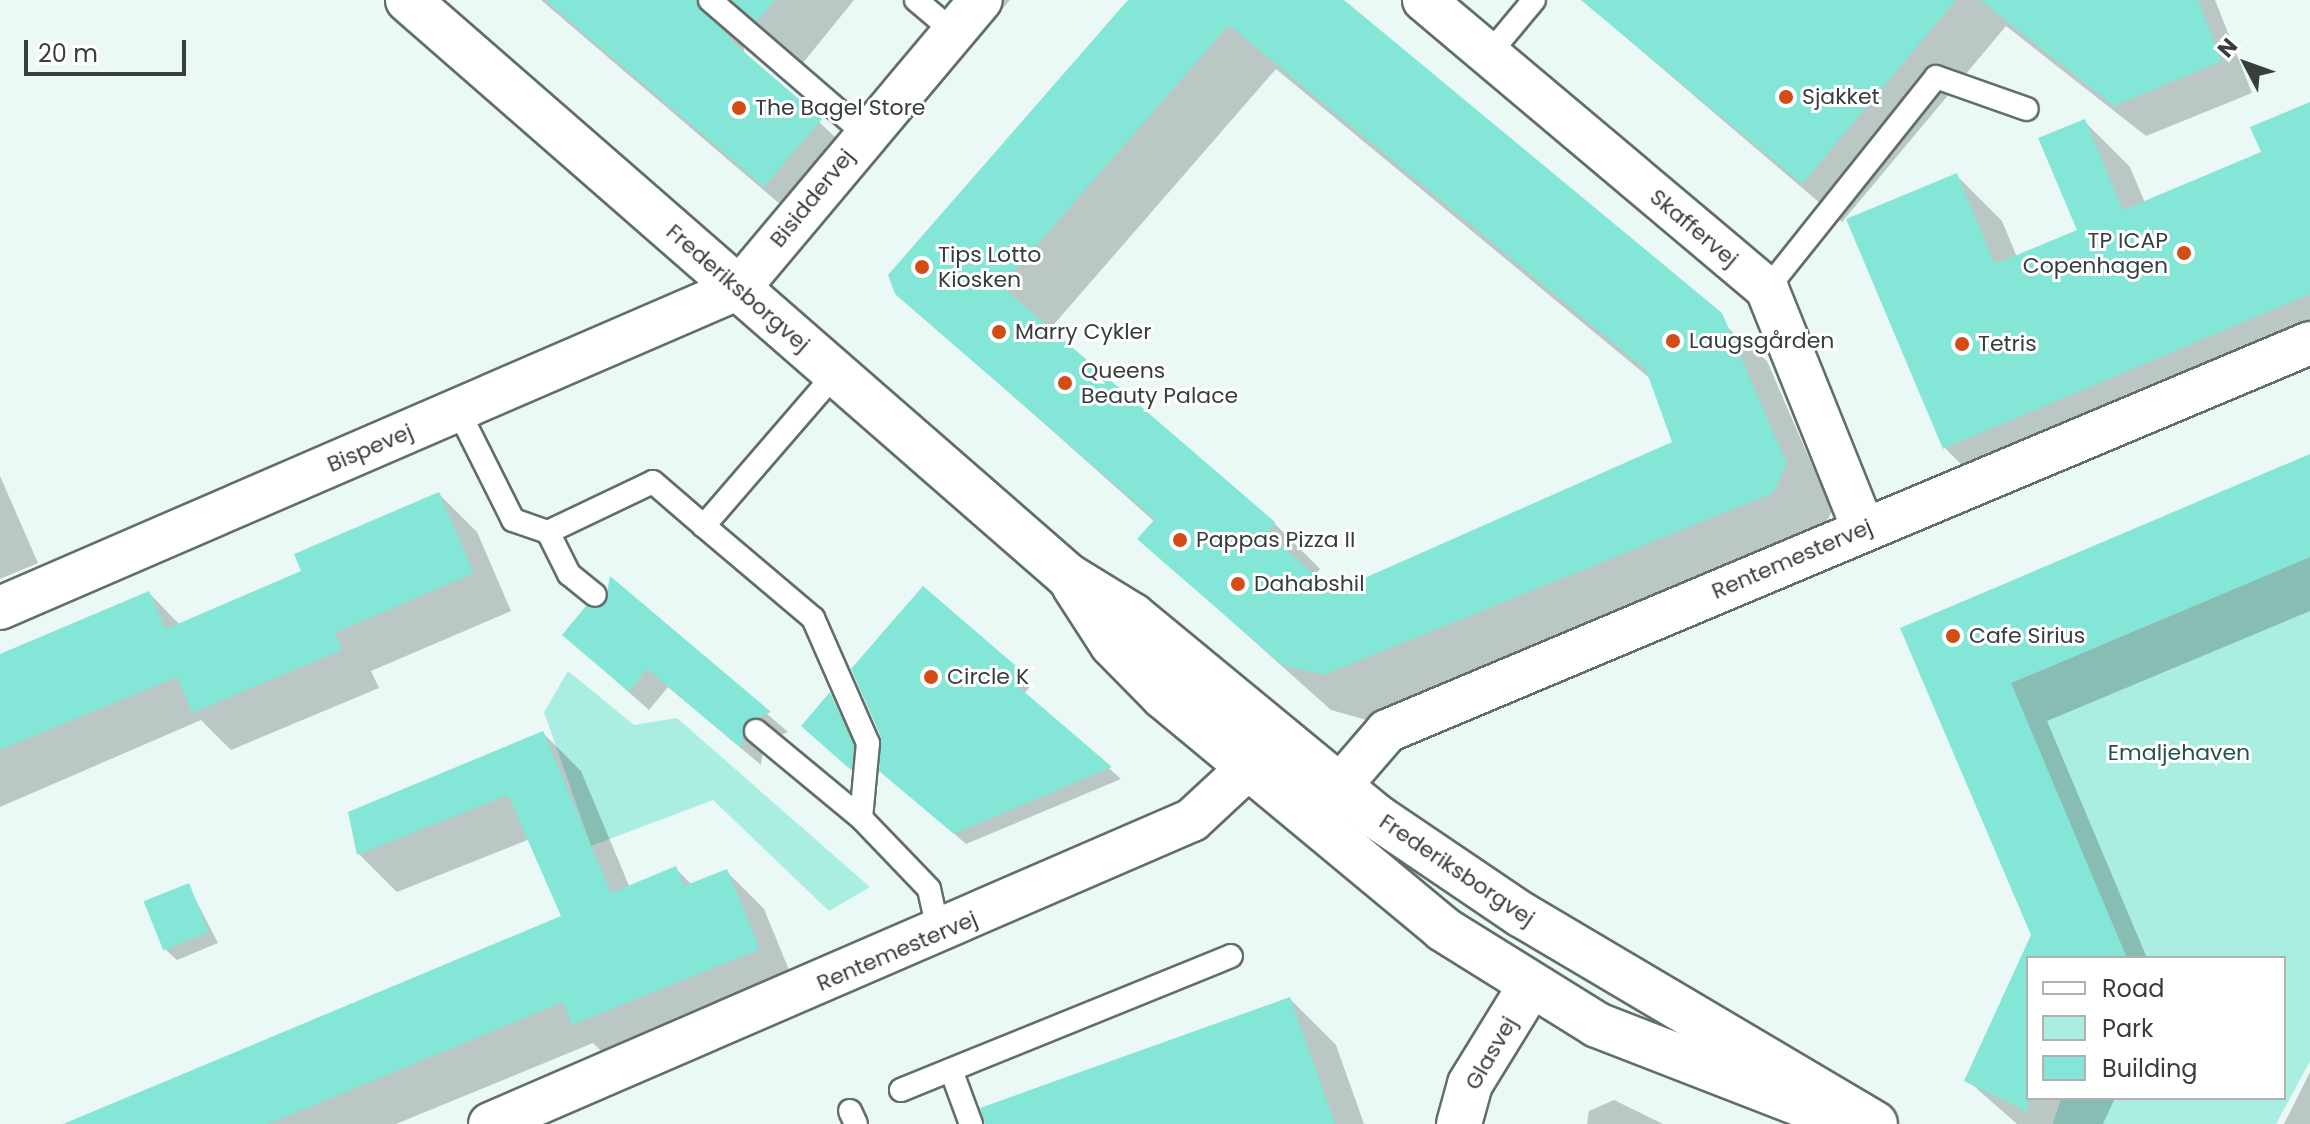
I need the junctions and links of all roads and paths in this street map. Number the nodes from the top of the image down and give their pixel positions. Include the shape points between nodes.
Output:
1 (408, 0) edge
2 (710, 0) edge
3 (916, 0) edge
4 (981, 0) edge
5 (1424, 0) edge
6 (1534, 0) edge
7 (954, 32) junction
8 (1489, 54) junction
9 (2027, 109) dead end
10 (864, 133) junction
11 (739, 288) junction
12 (1767, 289) junction
13 (2310, 343) edge
14 (835, 374) junction
15 (458, 410) junction
16 (704, 526) junction
17 (1863, 528) junction
18 (548, 532) junction
19 (1068, 576) junction
20 (595, 595) dead end
21 (0, 608) edge
22 (756, 731) dead end
23 (1279, 738) junction
24 (1249, 772) junction
25 (1338, 786) junction
26 (861, 818) junction
27 (1308, 823) junction
28 (939, 934) junction
29 (1231, 956) dead end
30 (1531, 985) junction
31 (951, 1070) junction
32 (901, 1090) dead end
33 (490, 1124) edge
34 (971, 1124) edge
35 (1459, 1124) edge
36 (1853, 1124) edge
37 (1875, 1124) edge

1 - 11 street, Frederiksborgvej
2 - 10 lane
3 - 7 lane
4 - 7 street, Bisiddervej
5 - 8 street, Skaffervej
6 - 8 lane
7 - 10 street, Bisiddervej
8 - 12 street, Skaffervej
9 - 12 lane via 1936,77
10 - 11 street, Bisiddervej
11 - 14 street, Frederiksborgvej
11 - 15 street, Bispevej
12 - 17 street, Skaffervej
13 - 17 street, Rentemestervej
14 - 16 lane
14 - 19 street, Frederiksborgvej
15 - 18 lane via 513,520
15 - 21 street, Bispevej
16 - 18 lane via 653,482
16 - 26 lane via 813,618 868,743
17 - 25 street, Rentemestervej via 1387,731
18 - 20 lane via 569,574
19 - 23 street, Frederiksborgvej via 1133,616
19 - 24 street, Frederiksborgvej via 1112,644
22 - 26 lane
23 - 24 street, Rentemestervej
23 - 25 street, Frederiksborgvej
24 - 27 street, Frederiksborgvej
24 - 28 street, Rentemestervej via 1192,820
25 - 27 street, Rentemestervej
25 - 37 street, Frederiksborgvej via 1491,895
26 - 28 lane via 929,889
27 - 30 street, Frederiksborgvej via 1443,929
28 - 33 street, Rentemestervej
29 - 31 lane
30 - 35 street, Glasvej via 1470,1084
30 - 36 street, Frederiksborgvej via 1597,1025
31 - 32 lane
31 - 34 lane

